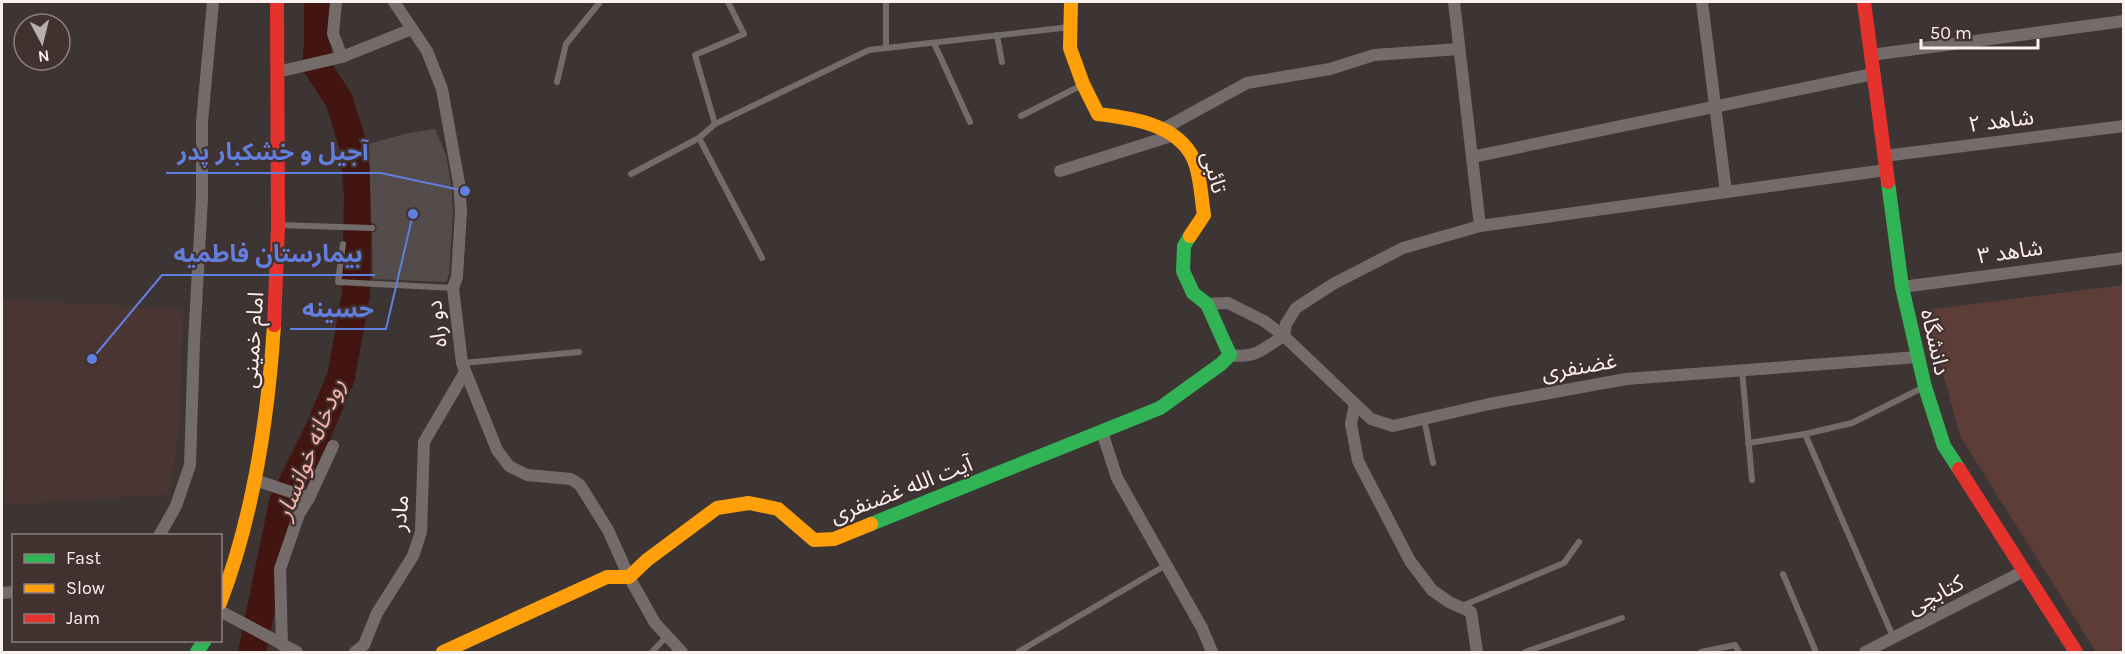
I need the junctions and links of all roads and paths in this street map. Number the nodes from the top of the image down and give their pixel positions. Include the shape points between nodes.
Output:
1 (213, 2) edge
2 (277, 2) edge
3 (336, 2) edge
4 (394, 2) edge
5 (600, 2) edge
6 (728, 2) edge
7 (886, 2) edge
8 (1071, 2) edge
9 (1454, 2) edge
10 (1702, 2) edge
11 (1864, 2) edge
12 (2124, 21) edge
13 (1070, 27) junction
14 (412, 29) junction
15 (997, 35) junction
16 (934, 43) junction
17 (886, 48) junction
18 (1460, 49) junction
19 (1871, 54) junction
20 (335, 58) junction
21 (1002, 62) dead end
22 (278, 72) junction
23 (1873, 74) junction
24 (558, 82) dead end
25 (1083, 84) junction
26 (1715, 107) junction
27 (1021, 116) dead end
28 (970, 122) dead end
29 (715, 124) junction
30 (2124, 126) edge
31 (1168, 132) junction
32 (699, 138) junction
33 (1472, 157) junction
34 (1885, 163) junction
35 (1060, 171) dead end
36 (631, 174) dead end
37 (1726, 192) junction
38 (278, 225) junction
39 (1480, 226) junction
40 (372, 228) dead end
41 (343, 244) dead end
42 (762, 258) dead end
43 (2124, 258) edge
44 (1902, 287) junction
45 (453, 288) junction
46 (1207, 304) junction
47 (1284, 336) junction
48 (579, 352) dead end
49 (1918, 357) junction
50 (1226, 360) junction
51 (464, 367) junction
52 (1742, 370) junction
53 (1925, 387) junction
54 (1355, 404) junction
55 (1424, 419) junction
56 (1102, 432) junction
57 (1805, 434) junction
58 (1749, 443) junction
59 (333, 446) dead end
60 (1433, 463) dead end
61 (255, 480) junction
62 (1752, 480) dead end
63 (309, 498) junction
64 (160, 534) edge
65 (1579, 542) dead end
66 (1166, 565) junction
67 (2024, 571) junction
68 (1783, 574) dead end
69 (629, 577) junction
70 (222, 598) edge
71 (1462, 606) junction
72 (222, 612) edge
73 (1622, 618) dead end
74 (667, 636) junction
75 (1894, 639) junction
76 (282, 645) junction
77 (297, 652) edge
78 (355, 652) edge
79 (443, 652) edge
80 (652, 652) edge
81 (682, 652) edge
82 (1018, 652) edge
83 (1212, 652) edge
84 (1477, 652) edge
85 (1525, 652) edge
86 (1701, 652) edge
87 (1738, 652) edge
88 (1816, 652) edge
89 (1865, 652) edge
90 (2076, 652) edge

1 - 64 street via 202,122 190,465 176,506
2 - 22 street, امام خمینی
3 - 20 street
4 - 14 street, دو راه
5 - 24 lane via 566,44
6 - 29 lane via 744,34 696,55
7 - 17 lane
8 - 13 street
9 - 18 street
10 - 26 street
11 - 19 street, دانشگاه
12 - 19 street
13 - 15 lane
13 - 25 street via 1070,48
14 - 20 street
14 - 45 street, دو راه via 427,51 442,89 459,183 460,241
15 - 16 lane
15 - 21 lane
16 - 17 lane
16 - 28 lane
17 - 29 lane via 869,50
18 - 31 street via 1374,55 1330,69 1247,83
18 - 33 street
19 - 23 street, دانشگاه
20 - 22 street
22 - 38 street, امام خمینی
23 - 26 street
23 - 34 street, دانشگاه
25 - 27 lane
25 - 31 street via 1098,114
26 - 33 street
26 - 37 street
29 - 32 lane
30 - 34 street, شاهد ۲
31 - 35 street
31 - 46 street, تائبی via 1183,142 1198,176 1204,215 1184,246 1183,271 1192,293
32 - 36 lane
32 - 42 lane
33 - 39 street
34 - 37 street, شاهد ۲
34 - 44 street, دانشگاه
37 - 39 street, شاهد ۲
38 - 40 lane
38 - 61 street, امام خمینی via 278,288 269,398
39 - 47 street, شاهد ۲ via 1403,248 1333,284 1296,308
41 - 45 lane via 338,282
43 - 44 street, شاهد ۳
44 - 49 street, دانشگاه
45 - 51 street, دو راه
46 - 47 street, غضنفری via 1228,303 1250,312
46 - 50 street, تائبی
47 - 50 street via 1258,354
47 - 54 street, غضنفری
48 - 51 lane
49 - 52 street, غضنفری
49 - 53 street, دانشگاه
50 - 56 street, آیت الله غضنفری via 1160,408
51 - 69 street, دو راه via 497,450 509,466 527,475 571,479 580,485 608,530
51 - 78 street, مادر via 424,442 421,532 413,556 377,613 364,645
52 - 55 street, غضنفری via 1626,378
52 - 58 lane
53 - 57 lane via 1852,423
53 - 67 street, دانشگاه via 1944,446
54 - 55 street, غضنفری via 1371,419 1393,426
54 - 71 street via 1351,424 1358,461 1410,561 1432,590
55 - 60 lane
56 - 66 street via 1117,478
56 - 69 street, آیت الله غضنفری via 834,539 814,540 778,509 749,504 717,507
57 - 58 lane
57 - 75 lane
58 - 62 lane
59 - 63 street
61 - 63 street
61 - 70 street, امام خمینی via 234,569
63 - 76 street via 299,514 280,569
65 - 71 lane via 1564,563
66 - 82 lane
66 - 83 street
67 - 75 street, کتابچی
67 - 90 street, دانشگاه
68 - 88 lane
69 - 74 street, دو راه
69 - 79 street via 607,577
71 - 84 street via 1471,612
72 - 76 street
73 - 85 lane
74 - 80 lane
74 - 81 street, دو راه
75 - 89 street, کتابچی
76 - 77 street
86 - 87 lane via 1735,645

